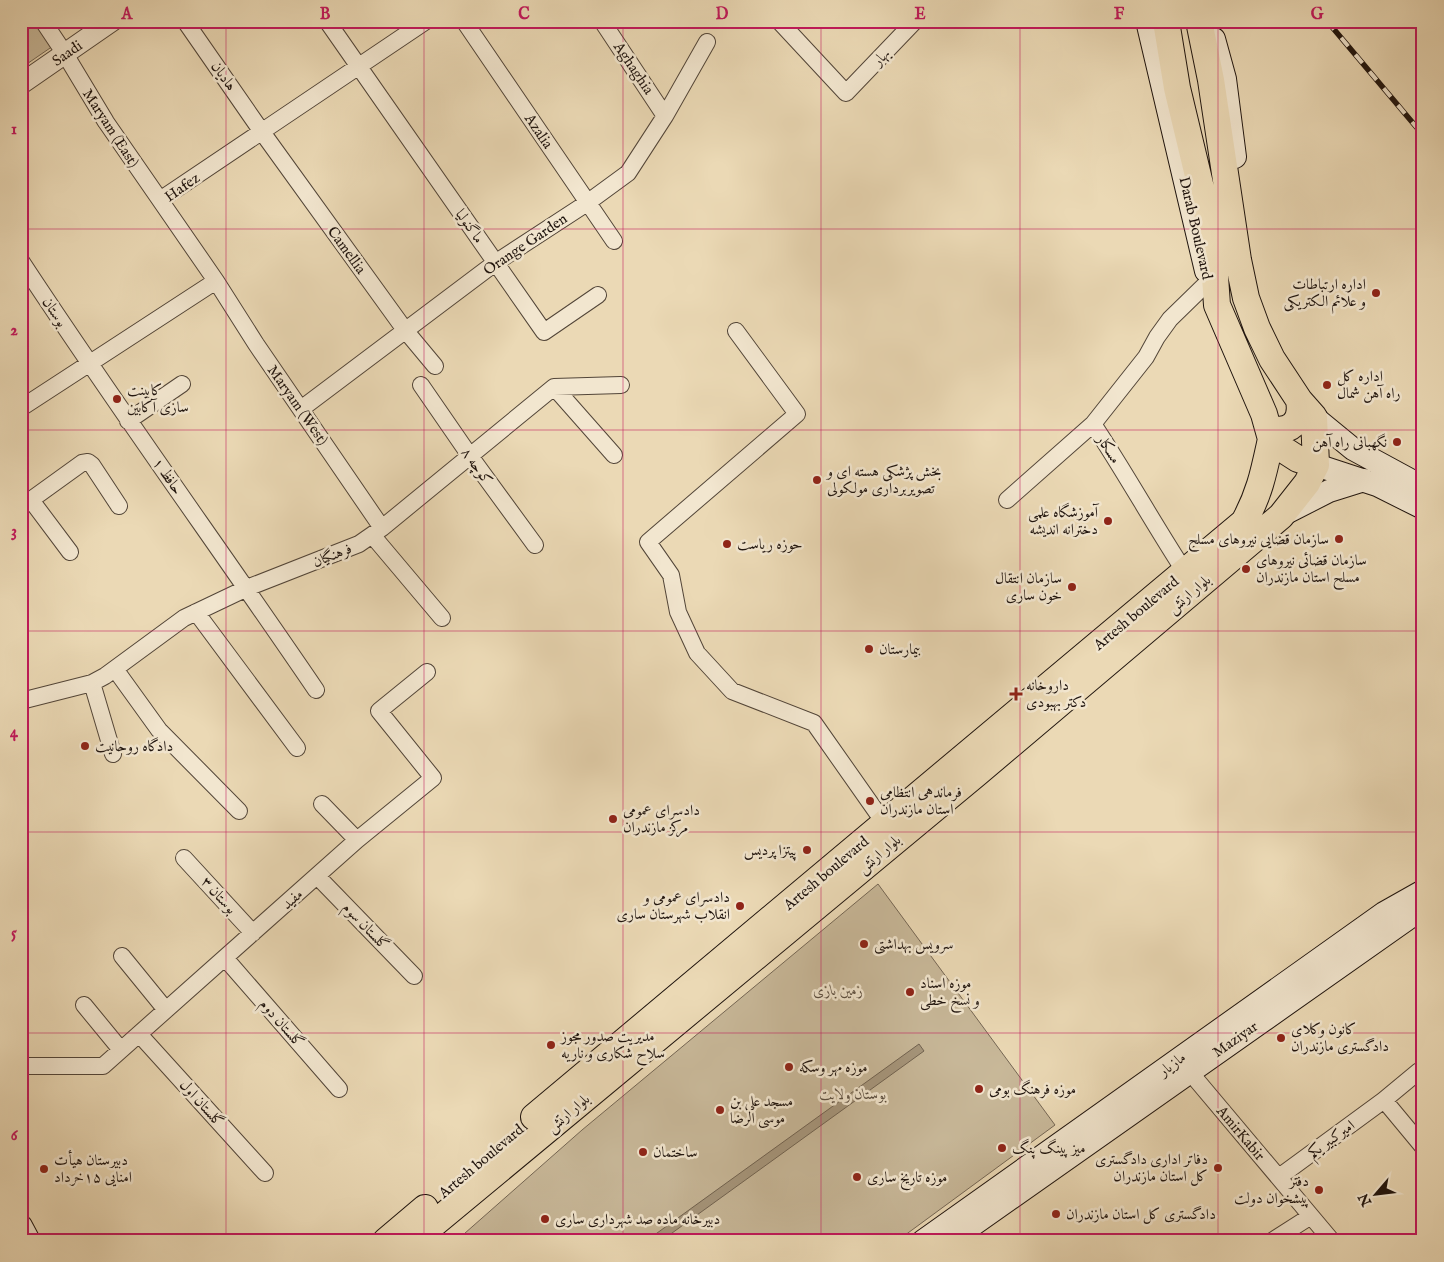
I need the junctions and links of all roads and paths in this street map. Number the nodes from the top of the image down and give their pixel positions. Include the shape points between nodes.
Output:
1 (43, 21) edge
2 (112, 21) edge
3 (185, 21) edge
4 (327, 21) edge
5 (426, 21) edge
6 (464, 21) edge
7 (602, 21) edge
8 (779, 21) edge
9 (915, 21) edge
10 (1147, 21) edge
11 (1166, 21) edge
12 (1199, 21) edge
13 (1209, 21) edge
14 (707, 42) dead end
15 (65, 54) junction
16 (358, 67) junction
17 (21, 84) edge
18 (666, 116) junction
19 (262, 132) junction
20 (160, 200) junction
21 (587, 203) junction
22 (614, 241) dead end
23 (21, 261) edge
24 (495, 263) junction
25 (216, 281) junction
26 (1213, 293) junction
27 (598, 295) dead end
28 (1246, 298) junction
29 (405, 330) junction
30 (736, 331) dead end
31 (89, 364) junction
32 (435, 366) dead end
33 (182, 384) dead end
34 (421, 385) dead end
35 (621, 385) dead end
36 (554, 387) junction
37 (21, 408) edge
38 (301, 409) junction
39 (1306, 409) junction
40 (128, 420) junction
41 (1093, 424) junction
42 (1270, 433) junction
43 (614, 455) dead end
44 (470, 456) junction
45 (1316, 464) junction
46 (1364, 480) junction
47 (1423, 487) edge
48 (1008, 500) dead end
49 (26, 503) edge
50 (119, 506) dead end
51 (1423, 508) edge
52 (1282, 516) junction
53 (377, 532) junction
54 (535, 545) dead end
55 (70, 552) dead end
56 (1185, 572) junction
57 (247, 588) junction
58 (196, 612) junction
59 (442, 618) dead end
60 (114, 669) junction
61 (427, 672) dead end
62 (92, 683) junction
63 (316, 690) dead end
64 (21, 701) edge
65 (296, 748) dead end
66 (113, 754) dead end
67 (968, 768) junction
68 (322, 804) dead end
69 (240, 811) dead end
70 (891, 831) junction
71 (357, 840) junction
72 (184, 858) dead end
73 (317, 876) junction
74 (1417, 903) edge
75 (253, 933) junction
76 (122, 956) dead end
77 (225, 958) junction
78 (414, 976) dead end
79 (84, 1005) dead end
80 (166, 1010) junction
81 (139, 1034) junction
82 (121, 1050) junction
83 (21, 1066) edge
84 (1189, 1071) junction
85 (1419, 1071) dead end
86 (339, 1089) dead end
87 (1384, 1100) junction
88 (1069, 1147) junction
89 (1423, 1147) edge
90 (265, 1173) dead end
91 (1279, 1177) junction
92 (449, 1200) junction
93 (1311, 1216) junction
94 (21, 1226) edge
95 (29, 1241) edge
96 (386, 1241) edge
97 (413, 1241) edge
98 (923, 1241) edge
99 (950, 1241) edge
100 (1272, 1241) edge
101 (1332, 1241) edge

1 - 15 street, Maryam (East)
2 - 15 street, Saadi
3 - 19 street, هادیان
4 - 16 street, ماگنولیا
5 - 16 street, Hafez
6 - 21 street, Azalia
7 - 18 street, Aghaghia
8 - 9 street, بهار via 846,93
10 - 26 main road, Darab Boulevard
11 - 26 main road via 1177,88 1212,234
12 - 28 main road
13 - 28 main road via 1225,79 1234,143 1243,223
14 - 18 street, Orange Garden
15 - 17 street, Saadi
15 - 20 street, Maryam (East) via 106,122
16 - 19 street, Hafez
16 - 24 street, ماگنولیا
18 - 21 street, Orange Garden via 628,173
19 - 20 street, Hafez
19 - 29 street, Camellia
20 - 25 street, Hafez
21 - 22 street, Azalia
21 - 24 street, Orange Garden
23 - 31 street, بوستان
24 - 27 street, ماگنولیا via 544,332
24 - 29 street, Orange Garden
25 - 31 street
25 - 38 street, Maryam (West)
26 - 41 street via 1170,319 1146,357
26 - 42 main road, Darab Boulevard
28 - 39 main road via 1268,351
29 - 32 street, Camellia
29 - 38 street, Orange Garden
30 - 70 street via 798,414 648,542 671,575 678,612 696,653 732,691 814,723
31 - 37 street
31 - 40 street, حافظ ۱
33 - 40 street
34 - 44 street, کوچه ۸
35 - 36 street
36 - 43 street
36 - 44 street, فرهنگیان
38 - 53 street, Maryam (West)
39 - 42 main road via 1300,409 1299,418 1293,425
39 - 45 main road, بلوار ارتش
39 - 47 main road via 1353,449
40 - 57 street, حافظ ۱
41 - 48 street, مسکار
41 - 56 street, مسکار
42 - 45 main road via 1284,450 1298,459
42 - 56 main road, Artesh boulevard via 1263,477 1244,522
44 - 53 street, فرهنگیان
44 - 54 street, کوچه ۸
45 - 46 main road
45 - 52 main road, بلوار ارتش via 1307,483
46 - 51 main road
46 - 52 main road via 1329,491
49 - 50 street via 88,462
49 - 55 street
52 - 67 main road, بلوار ارتش
53 - 57 street, فرهنگیان via 359,544
53 - 59 street, Maryam (West)
56 - 67 main road, Artesh boulevard
57 - 58 street, فرهنگیان
57 - 63 street, حافظ ۱
58 - 60 street, فرهنگیان
58 - 65 street
60 - 62 street, فرهنگیان
60 - 69 street via 159,730
61 - 71 street, مفید via 379,711 433,778
62 - 64 street, فرهنگیان
62 - 66 street
67 - 70 main road, بلوار ارتش
68 - 71 street
70 - 92 main road, بلوار ارتش
71 - 73 street, مفید
72 - 75 street, بوستان ۳
73 - 75 street, مفید
73 - 78 street, گلستان سوم
74 - 84 main road, Maziyar
74 - 88 main road, مازیار via 1282,985
75 - 77 street, مفید
76 - 80 street
77 - 80 street, مفید
77 - 86 street, گلستان دوم
79 - 82 street
80 - 81 street, مفید
81 - 82 street, مفید
81 - 90 street, گلستان اول
82 - 83 street, مفید via 103,1066
84 - 88 main road, Maziyar
84 - 91 street, AmirKabir
85 - 87 street, امیرکبیر یکم
87 - 89 street
87 - 91 street, امیرکبیر یکم
88 - 98 main road, مازیار
88 - 99 main road, Maziyar
91 - 93 street, AmirKabir
92 - 96 main road, Artesh boulevard
92 - 97 main road, بلوار ارتش
93 - 100 street
93 - 101 street, AmirKabir
94 - 95 main road

